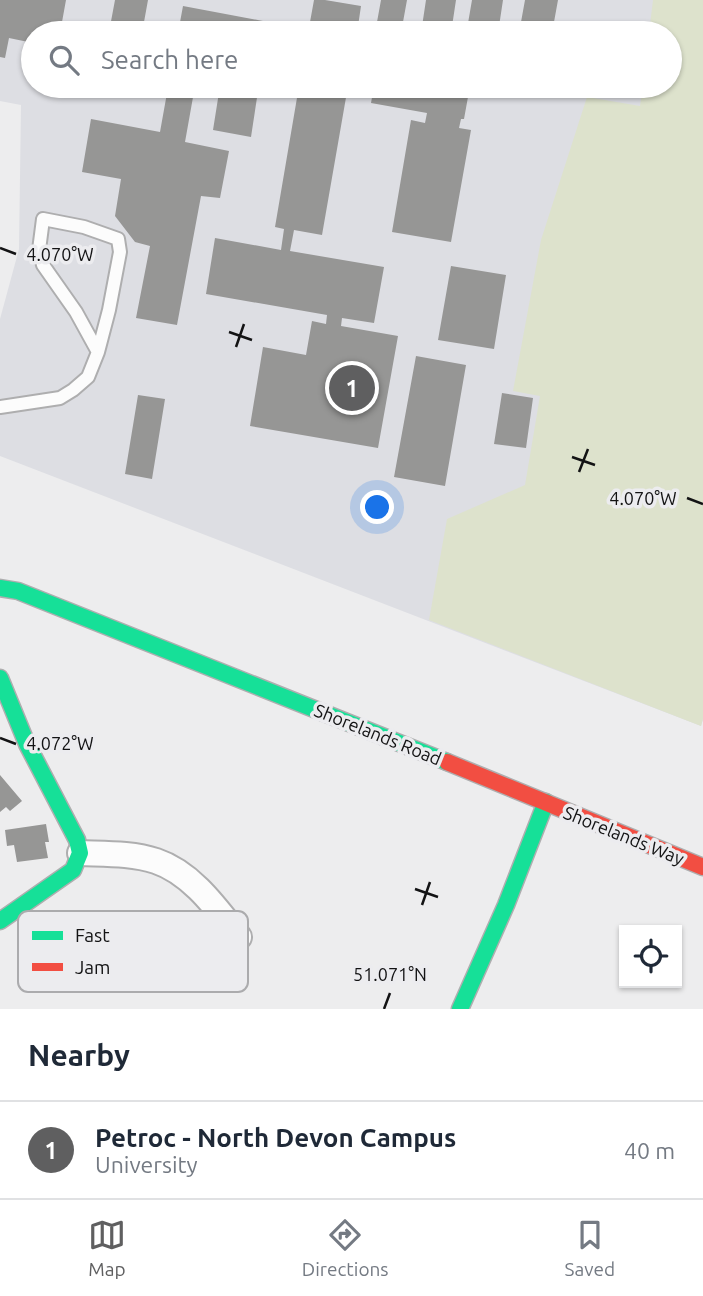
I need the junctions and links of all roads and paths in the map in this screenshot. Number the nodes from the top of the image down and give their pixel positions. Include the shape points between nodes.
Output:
1 (98, 352) junction
2 (0, 407) edge
3 (0, 588) edge
4 (3, 695) edge
5 (546, 802) junction
6 (80, 853) junction
7 (703, 867) edge
8 (218, 911) edge
9 (0, 920) edge
10 (460, 1009) edge

1 - 1 lane via 118,264 118,239 43,219 39,250 43,265
1 - 2 lane via 88,377 60,398
3 - 5 street, Shorelands Road via 100,623
4 - 6 street
5 - 7 street, Shorelands Way
5 - 10 street
6 - 8 street via 157,861 190,881
6 - 9 street via 73,870

